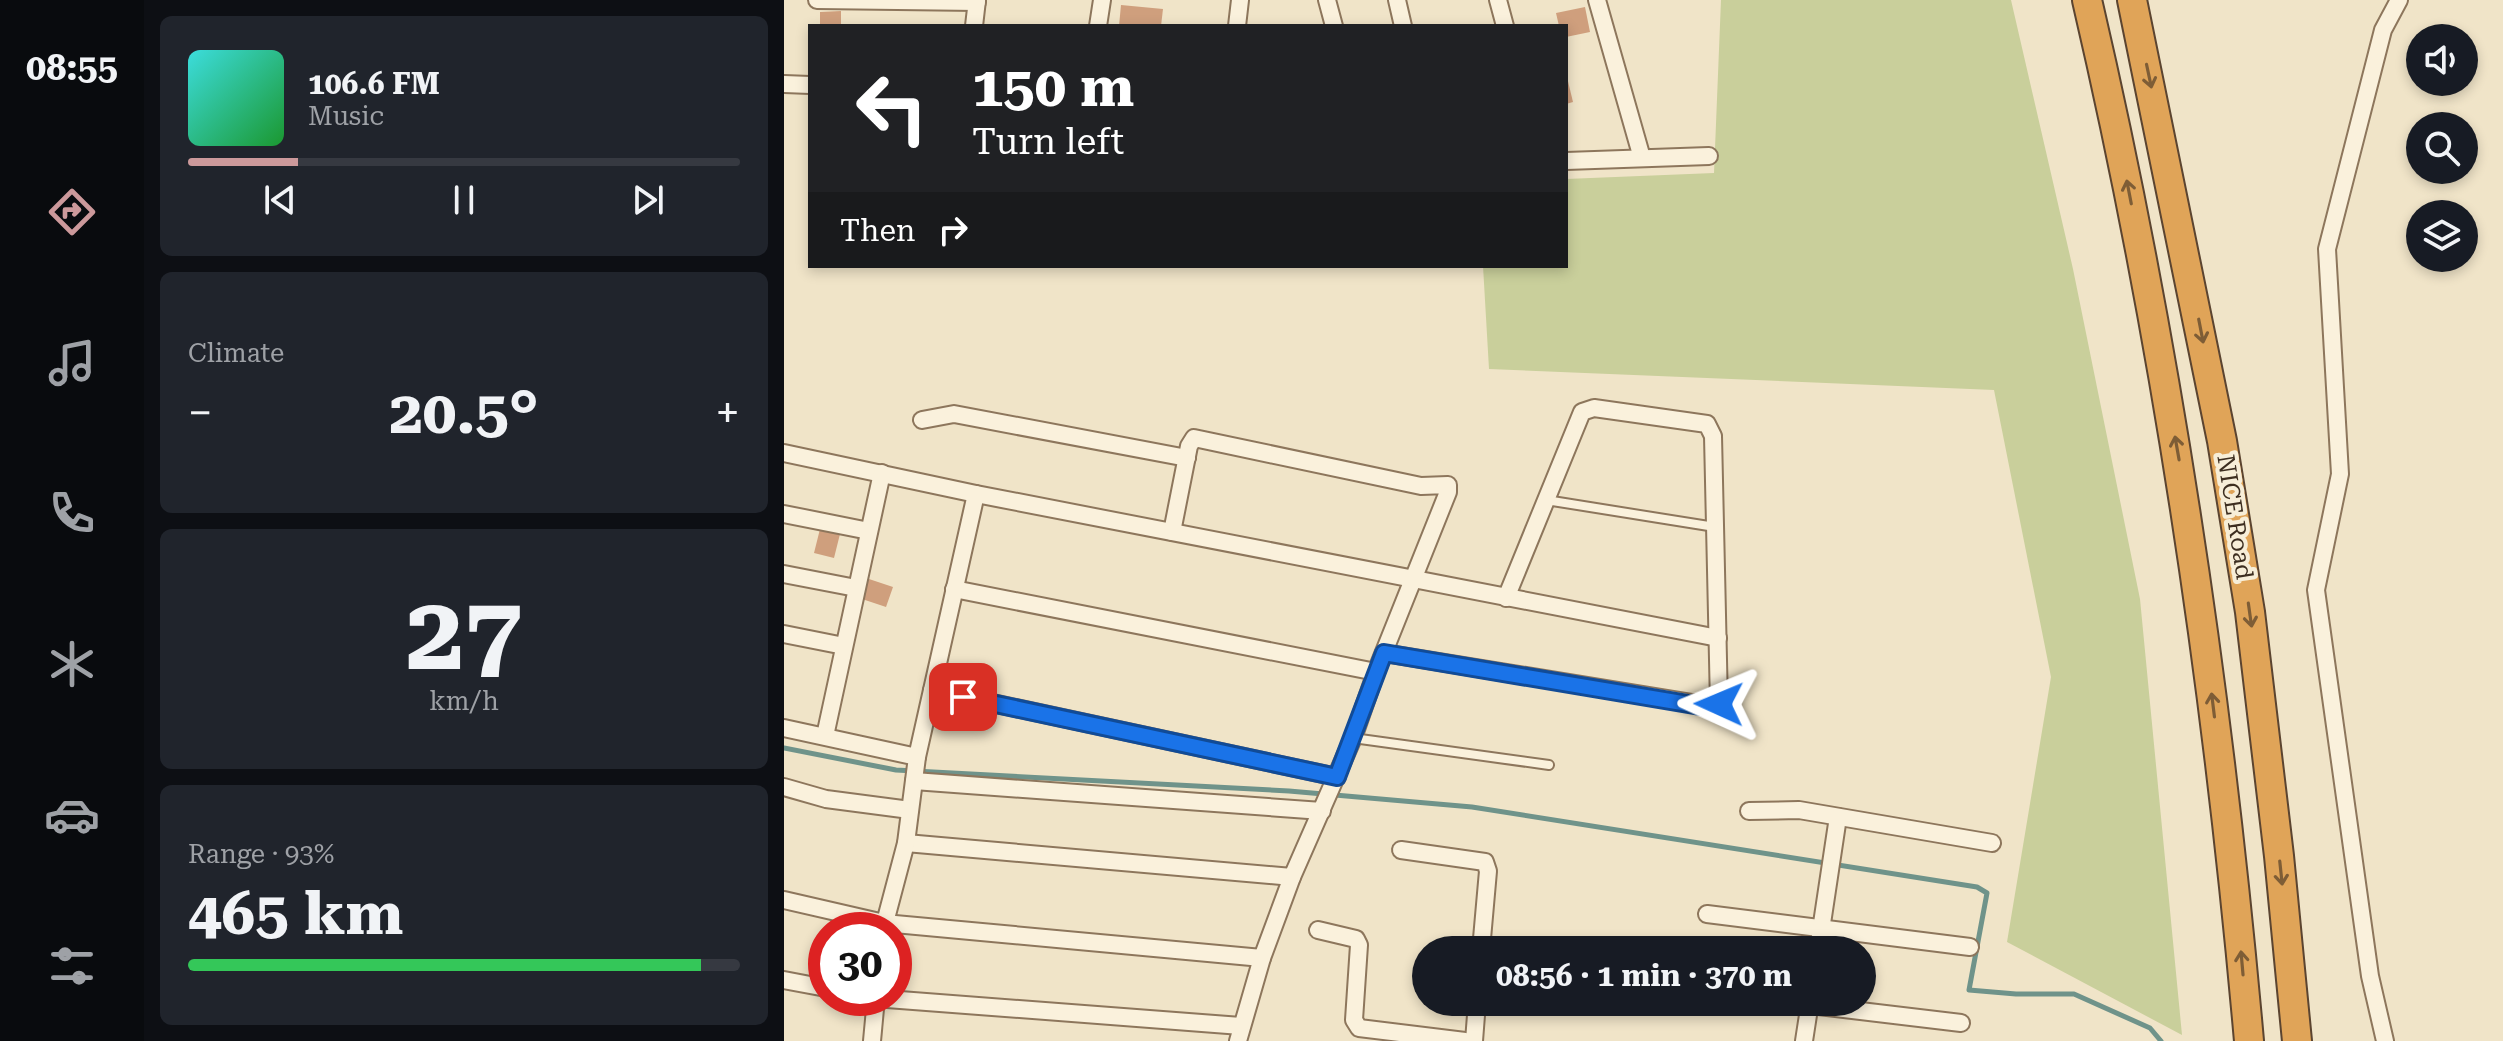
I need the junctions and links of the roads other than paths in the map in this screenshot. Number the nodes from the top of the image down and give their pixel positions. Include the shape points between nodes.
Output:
1 (817, 0) edge
2 (1102, 0) edge
3 (1240, 0) edge
4 (1327, 0) edge
5 (1397, 0) edge
6 (1498, 0) edge
7 (1597, 0) edge
8 (2087, 0) edge
9 (2132, 0) edge
10 (2399, 0) edge
11 (977, 1) edge
12 (974, 24) edge
13 (1098, 24) edge
14 (1237, 24) edge
15 (1333, 24) edge
16 (1403, 24) edge
17 (1504, 24) edge
18 (784, 84) edge
19 (808, 85) edge
20 (1709, 156) dead end
21 (1642, 158) junction
22 (1568, 161) edge
23 (922, 420) dead end
24 (784, 453) edge
25 (1187, 458) junction
26 (882, 473) junction
27 (976, 494) junction
28 (1546, 500) junction
29 (784, 514) edge
30 (1716, 527) junction
31 (869, 531) junction
32 (1172, 532) junction
33 (784, 574) edge
34 (1414, 579) junction
35 (856, 588) junction
36 (954, 589) junction
37 (1506, 598) junction
38 (784, 634) edge
39 (1718, 638) junction
40 (844, 646) junction
41 (1384, 653) junction
42 (1376, 672) junction
43 (932, 690) junction
44 (784, 728) edge
45 (825, 736) junction
46 (1353, 738) junction
47 (917, 757) junction
48 (1549, 765) dead end
49 (1337, 777) junction
50 (914, 781) junction
51 (784, 787) edge
52 (910, 810) junction
53 (1322, 811) junction
54 (1749, 811) dead end
55 (1838, 817) junction
56 (906, 843) junction
57 (1992, 843) dead end
58 (1401, 850) dead end
59 (1292, 877) junction
60 (784, 900) edge
61 (830, 912) edge
62 (888, 912) edge
63 (1707, 914) dead end
64 (912, 928) edge
65 (1821, 929) junction
66 (1318, 930) dead end
67 (1482, 936) edge
68 (1820, 936) edge
69 (1970, 947) dead end
70 (1262, 958) junction
71 (784, 980) edge
72 (808, 985) edge
73 (912, 1002) edge
74 (1876, 1012) edge
75 (874, 1016) edge
76 (1476, 1016) edge
77 (1808, 1016) edge
78 (1961, 1023) dead end
79 (1240, 1034) edge
80 (872, 1041) edge
81 (1465, 1041) edge
82 (1474, 1041) edge
83 (1804, 1041) edge
84 (2249, 1041) edge
85 (2297, 1041) edge
86 (2385, 1041) edge

1 - 11 street
2 - 13 street
3 - 14 street
4 - 15 street
5 - 16 street
6 - 17 street
7 - 21 street
84 -> 8 highway, NICE Road via 2230,846 2180,468 2115,119
9 -> 85 highway, NICE Road via 2201,329 2250,612
10 - 86 street via 2383,30 2327,249 2340,474 2316,590 2370,976
11 - 12 street
18 - 19 street
20 - 21 street
21 - 22 street
23 - 25 street via 954,414
24 - 26 street
25 - 32 street
25 - 34 street via 1194,438 1421,486 1448,485
26 - 27 street
26 - 31 street
27 - 32 street
27 - 36 street
28 - 30 lane
28 - 30 street via 1587,409 1707,424 1713,436
28 - 37 street
29 - 31 street
30 - 39 street
31 - 35 street
32 - 34 street
33 - 35 street
34 - 37 street
34 - 41 street
35 - 40 street
36 - 42 street
36 - 43 street
37 - 39 street
38 - 40 street
39 - 41 street via 1719,704 1712,708
40 - 45 street
41 - 42 street
42 - 46 street
43 - 47 street
43 - 49 street
44 - 45 street
45 - 47 street
46 - 48 lane
46 - 49 street
47 - 50 street
49 - 53 street
50 - 52 street
50 - 53 street
51 - 52 street via 826,799
52 - 56 street
53 - 59 street
54 - 55 street via 1799,810
55 - 57 street
55 - 65 street
56 - 59 street
56 - 62 street
58 - 67 street via 1485,862
59 - 70 street
60 - 61 street
63 - 65 street
64 - 70 street
65 - 68 street
65 - 69 street
66 - 81 street via 1356,939 1359,945 1354,1020 1359,1028
70 - 79 street
71 - 72 street
73 - 79 street
74 - 78 street
75 - 80 street
76 - 82 street
77 - 83 street

